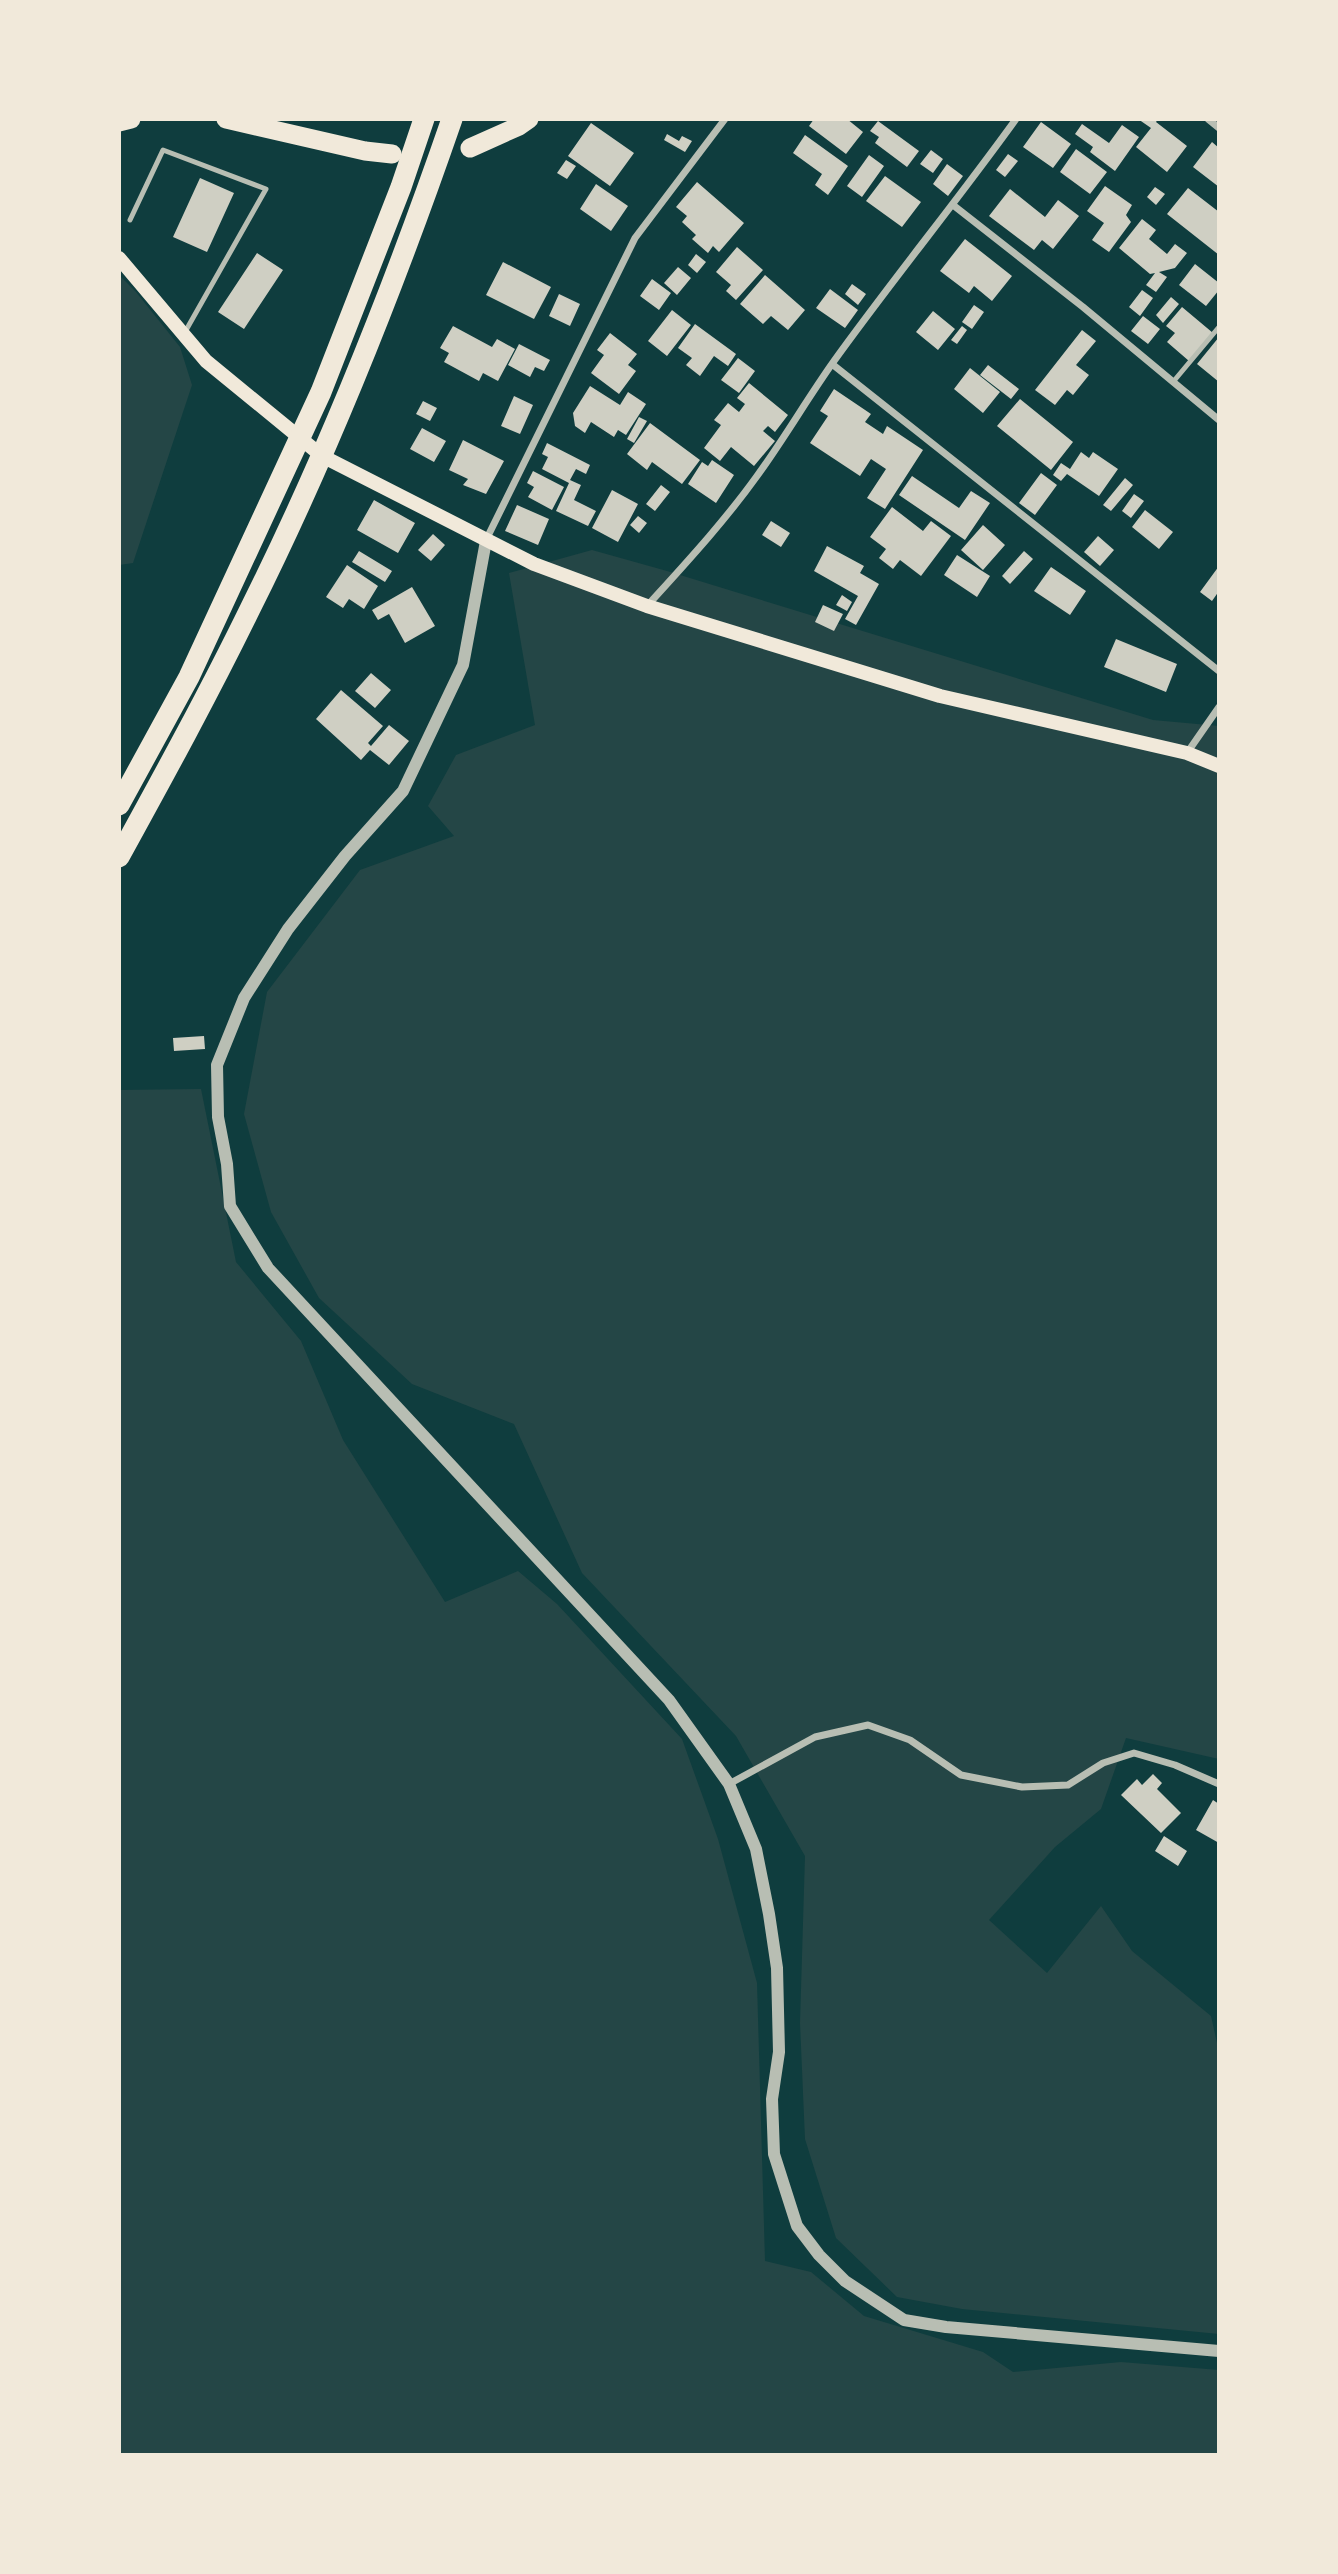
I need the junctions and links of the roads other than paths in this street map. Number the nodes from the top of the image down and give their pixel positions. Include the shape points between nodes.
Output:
1 (131, 119) edge
2 (226, 119) edge
3 (274, 119) edge
4 (424, 119) edge
5 (452, 119) edge
6 (530, 119) edge
7 (725, 119) edge
8 (1016, 119) edge
9 (1208, 119) edge
10 (119, 122) edge
11 (1219, 128) edge
12 (294, 133) junction
13 (470, 148) dead end
14 (392, 154) dead end
15 (953, 205) junction
16 (130, 220) dead end
17 (119, 258) edge
18 (1219, 327) edge
19 (184, 335) junction
20 (832, 364) junction
21 (1173, 382) junction
22 (1219, 420) edge
23 (486, 541) junction
24 (647, 606) junction
25 (1219, 671) edge
26 (1219, 707) edge
27 (1187, 753) junction
28 (1219, 766) edge
29 (119, 805) edge
30 (119, 858) edge
31 (729, 1784) junction
32 (1219, 1784) edge
33 (1219, 2351) edge

1 - 10 highway
2 - 12 highway
3 - 12 highway
4 - 29 highway via 321,392 286,471 189,677
5 - 30 highway via 418,218 308,483 251,607
6 - 13 highway
7 - 23 street via 635,238
8 - 15 street
9 - 11 street
12 - 14 highway
15 - 20 street
15 - 21 street
16 - 19 lane via 163,150 266,189
17 - 19 main road
18 - 21 lane
19 - 23 main road via 206,361 322,456
20 - 24 street via 756,477
20 - 25 street
21 - 22 street
23 - 24 main road
23 - 31 street via 463,664 403,791 288,929 244,998 217,1065 218,1117 230,1206 268,1268 669,1700
24 - 27 main road via 940,696
26 - 27 street
27 - 28 main road
31 - 32 street via 814,1737 868,1725 909,1740 961,1775 1022,1787 1068,1785 1103,1763 1133,1753
31 - 33 street via 756,1849 777,1968 774,2154 797,2226 819,2255 845,2281 904,2320

